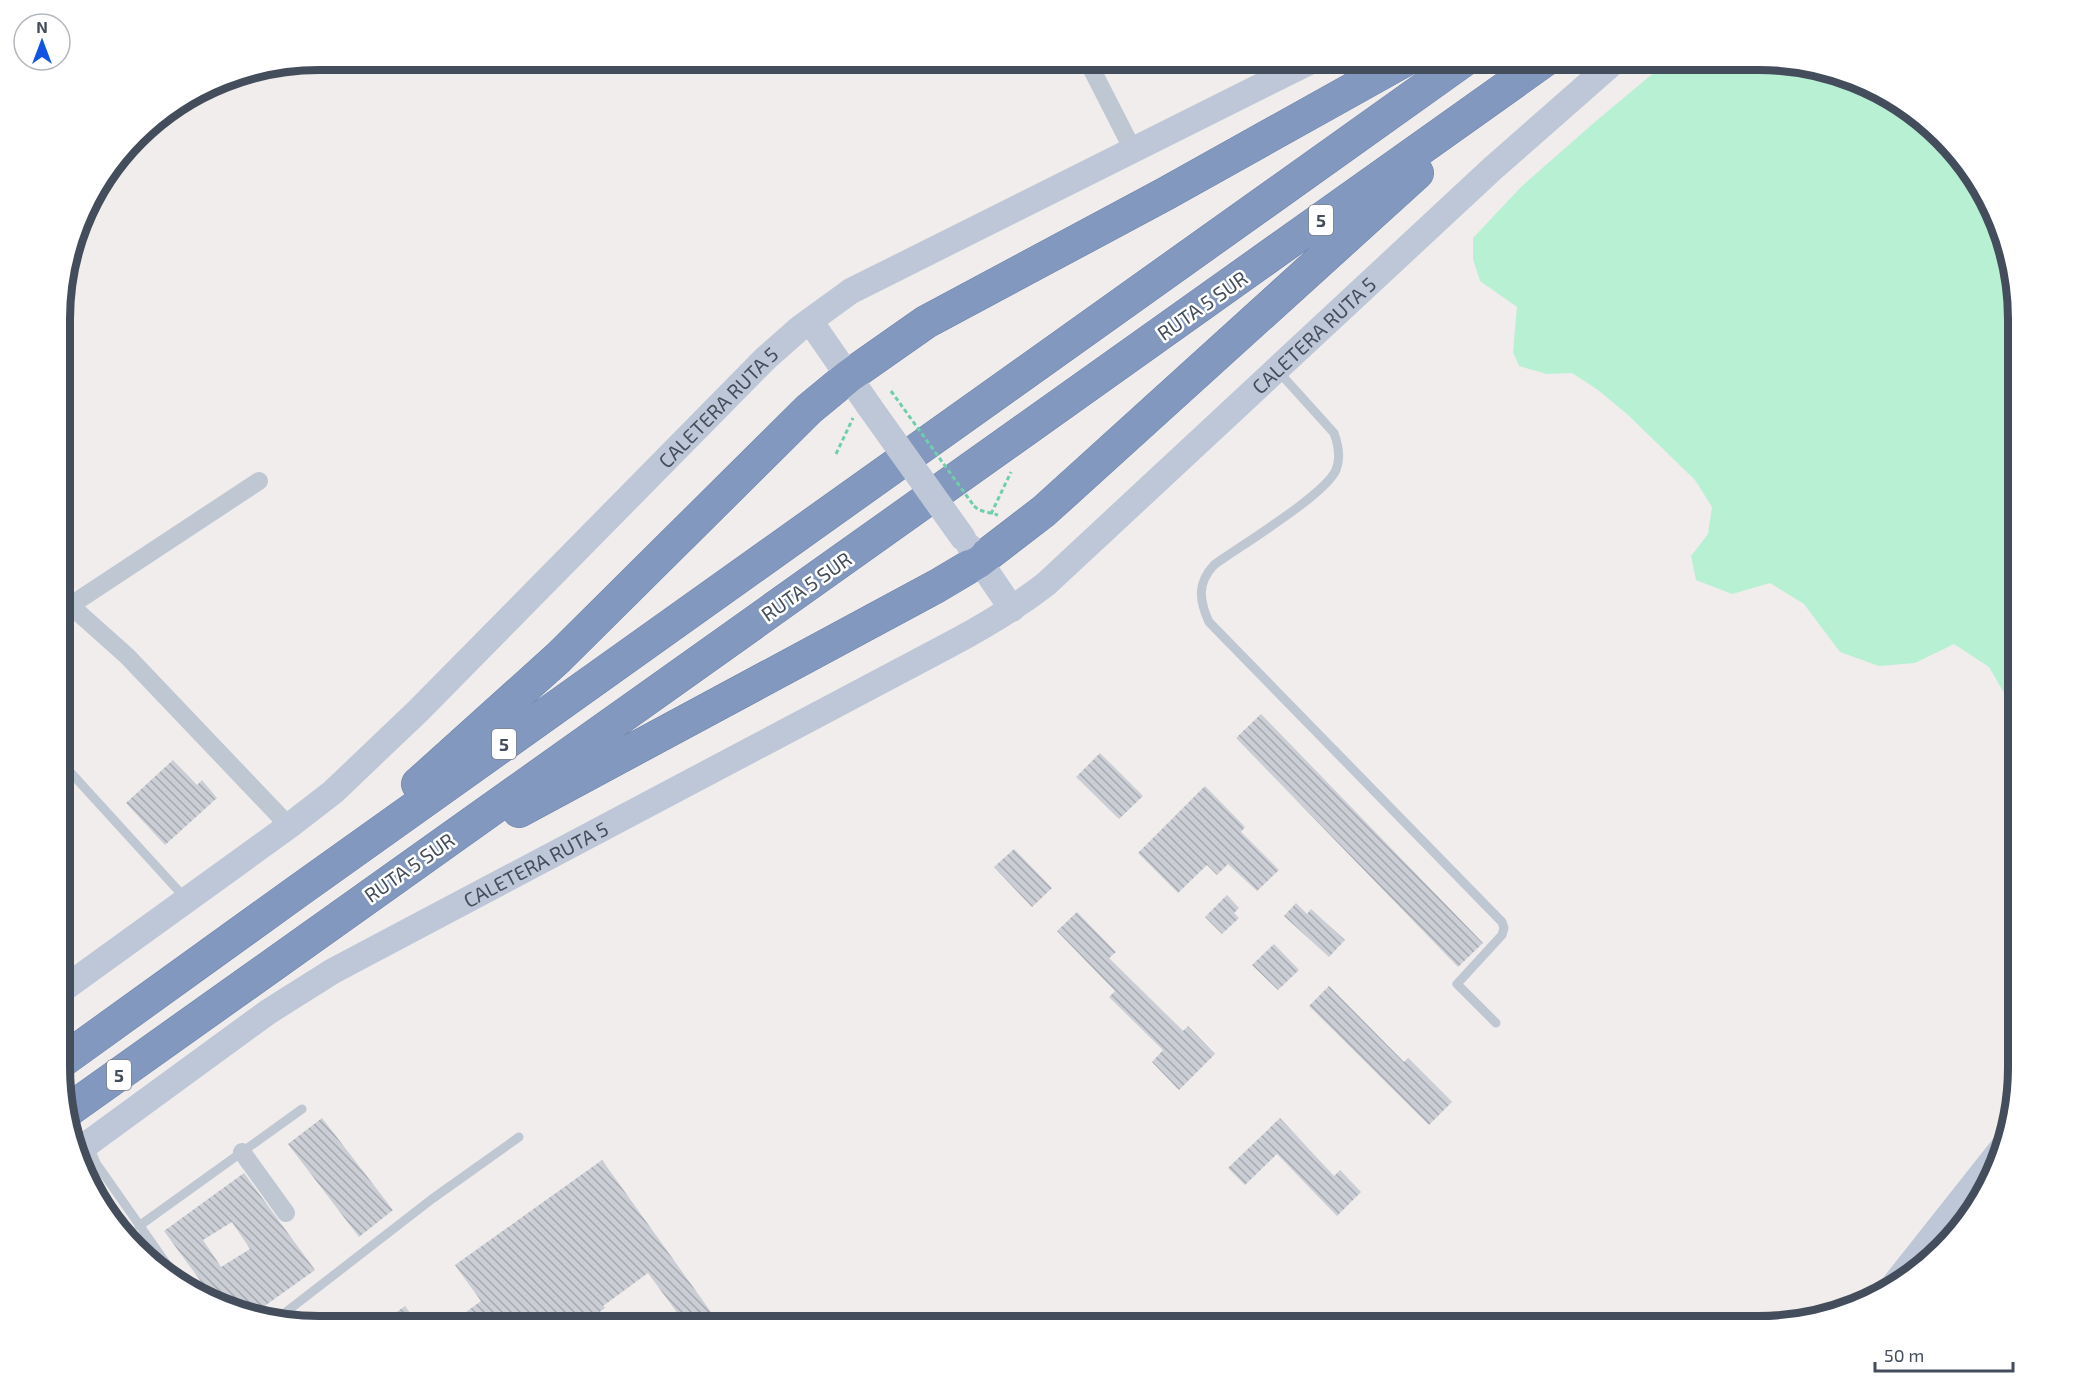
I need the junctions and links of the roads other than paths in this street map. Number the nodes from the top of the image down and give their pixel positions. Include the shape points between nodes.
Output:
1 (1092, 70) edge
2 (1293, 70) edge
3 (1387, 70) edge
4 (1450, 70) edge
5 (1531, 70) edge
6 (1533, 70) edge
7 (1605, 70) edge
8 (1133, 150) junction
9 (810, 321) junction
10 (1276, 370) junction
11 (849, 376) junction
12 (260, 481) dead end
13 (971, 549) junction
14 (70, 600) edge
15 (70, 605) edge
16 (1012, 609) junction
17 (70, 772) edge
18 (289, 826) junction
19 (393, 879) junction
20 (298, 891) junction
21 (187, 901) junction
22 (70, 984) edge
23 (1496, 1023) dead end
24 (70, 1055) edge
25 (74, 1106) edge
26 (302, 1109) dead end
27 (519, 1137) dead end
28 (84, 1146) edge
29 (85, 1149) edge
30 (242, 1152) junction
31 (1985, 1173) edge
32 (286, 1213) dead end
33 (139, 1227) junction
34 (1936, 1241) edge
35 (156, 1255) edge
36 (1923, 1255) edge
37 (285, 1313) edge

1 - 8 street
2 - 8 street, CALETERA RUTA 5
3 - 11 highway via 926,322
4 - 20 highway, 5
5 - 19 highway, RUTA 5 SUR / 5
6 - 13 highway via 1044,511
7 - 10 street, CALETERA RUTA 5
8 - 9 street, CALETERA RUTA 5 via 882,274
9 - 11 street
9 - 18 street, CALETERA RUTA 5 via 766,358 418,711 333,792
10 - 16 street, CALETERA RUTA 5 via 1046,584
10 - 23 lane via 1334,433 1338,444 1336,468 1321,489 1214,565 1205,575 1201,589 1205,613 1209,622 1502,922 1502,935 1457,984
11 - 13 street, bridge via 860,413
11 - 20 highway via 809,409 558,658
12 - 14 street
13 - 16 street
13 - 19 highway via 927,592
15 - 18 street via 127,656
16 - 28 street, CALETERA RUTA 5 via 333,971 268,1012
17 - 21 lane
18 - 21 street, CALETERA RUTA 5
19 - 25 highway, RUTA 5 SUR / 5
20 - 24 highway, 5
21 - 22 street, CALETERA RUTA 5
26 - 30 lane
27 - 37 lane
29 - 33 lane
30 - 32 street
30 - 33 lane
31 - 34 street
33 - 35 lane
34 - 36 street

